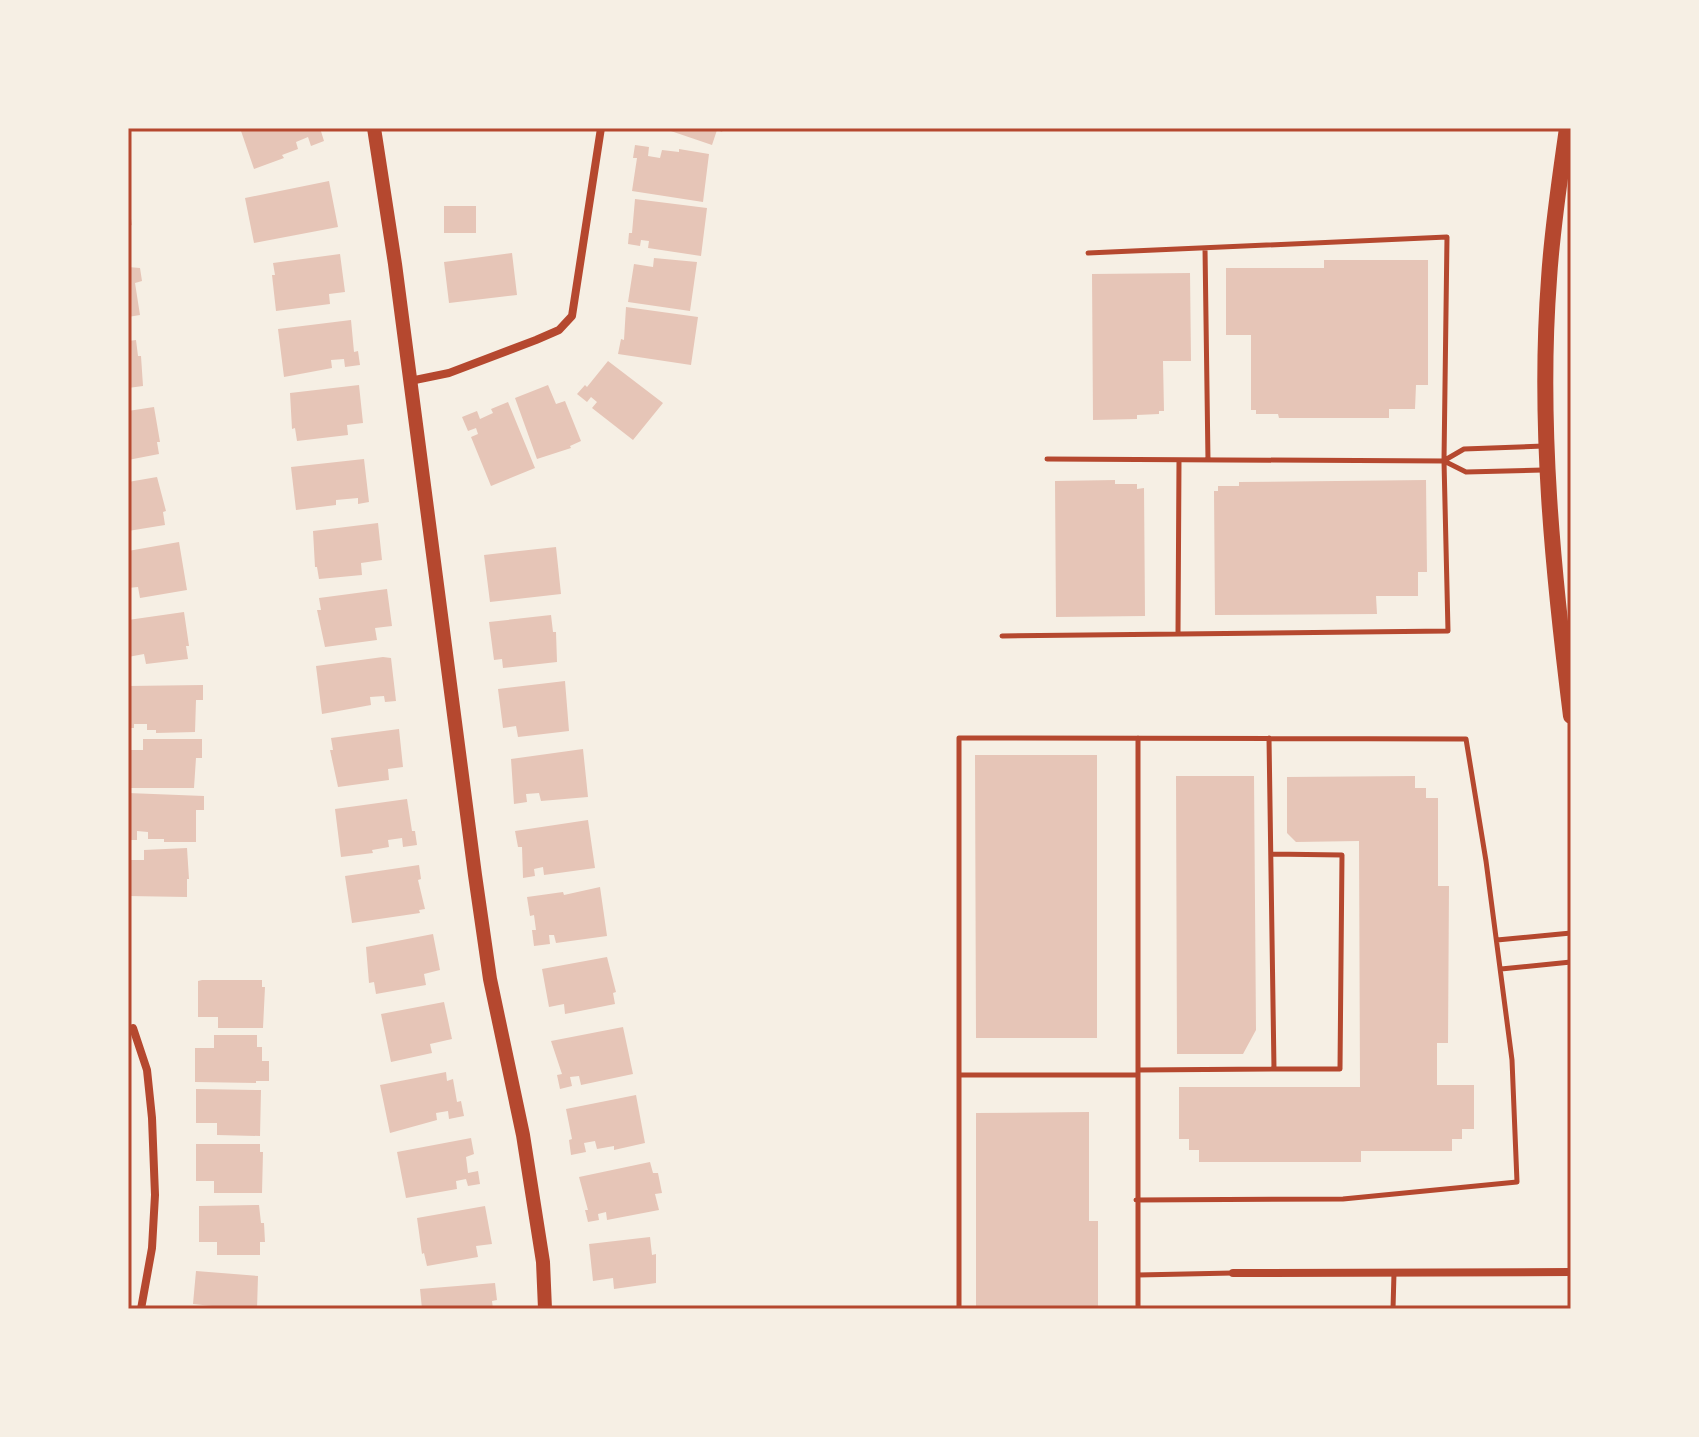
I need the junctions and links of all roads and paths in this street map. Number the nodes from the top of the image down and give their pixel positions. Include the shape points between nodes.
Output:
1 (374, 128) edge
2 (601, 128) edge
3 (1567, 128) edge
4 (1205, 248) junction
5 (1088, 253) dead end
6 (410, 381) junction
7 (1548, 446) junction
8 (1047, 459) dead end
9 (1179, 460) junction
10 (1208, 460) junction
11 (1444, 461) junction
12 (1549, 470) junction
13 (1178, 634) junction
14 (1002, 636) dead end
15 (1571, 716) edge
16 (1138, 738) junction
17 (1269, 738) junction
18 (1271, 854) junction
19 (1571, 933) edge
20 (1497, 940) junction
21 (1571, 962) edge
22 (1501, 969) junction
23 (133, 1028) dead end
24 (1274, 1069) junction
25 (1138, 1072) junction
26 (959, 1075) junction
27 (1136, 1200) junction
28 (1571, 1272) edge
29 (1233, 1273) joint
30 (1394, 1273) junction
31 (1138, 1275) junction
32 (141, 1309) edge
33 (545, 1309) edge
34 (959, 1309) edge
35 (1138, 1309) edge
36 (1393, 1309) edge

1 - 6 street
2 - 6 street via 572,316 547,335 449,373
3 - 7 main road via 1549,281
4 - 5 lane
4 - 10 lane
4 - 11 lane via 1447,237
6 - 33 street via 490,979 525,1149
7 - 11 lane via 1464,449
7 - 12 main road
8 - 9 lane
9 - 10 lane
9 - 13 lane
10 - 11 lane
11 - 12 lane via 1466,472
11 - 13 lane via 1448,631
12 - 15 main road via 1555,587
13 - 14 lane
16 - 17 lane
16 - 25 lane
16 - 26 lane via 959,738
17 - 18 lane
17 - 20 lane via 1466,739
18 - 24 lane
18 - 24 lane via 1342,855 1340,1069
19 - 20 lane
20 - 22 lane
21 - 22 lane
22 - 27 lane via 1512,1060 1517,1182 1343,1199
23 - 32 street via 147,1070 155,1195
24 - 25 lane
25 - 26 lane
25 - 27 lane
26 - 34 lane
27 - 31 lane
28 - 30 street
29 - 30 street
29 - 31 lane
30 - 36 lane
31 - 35 lane

